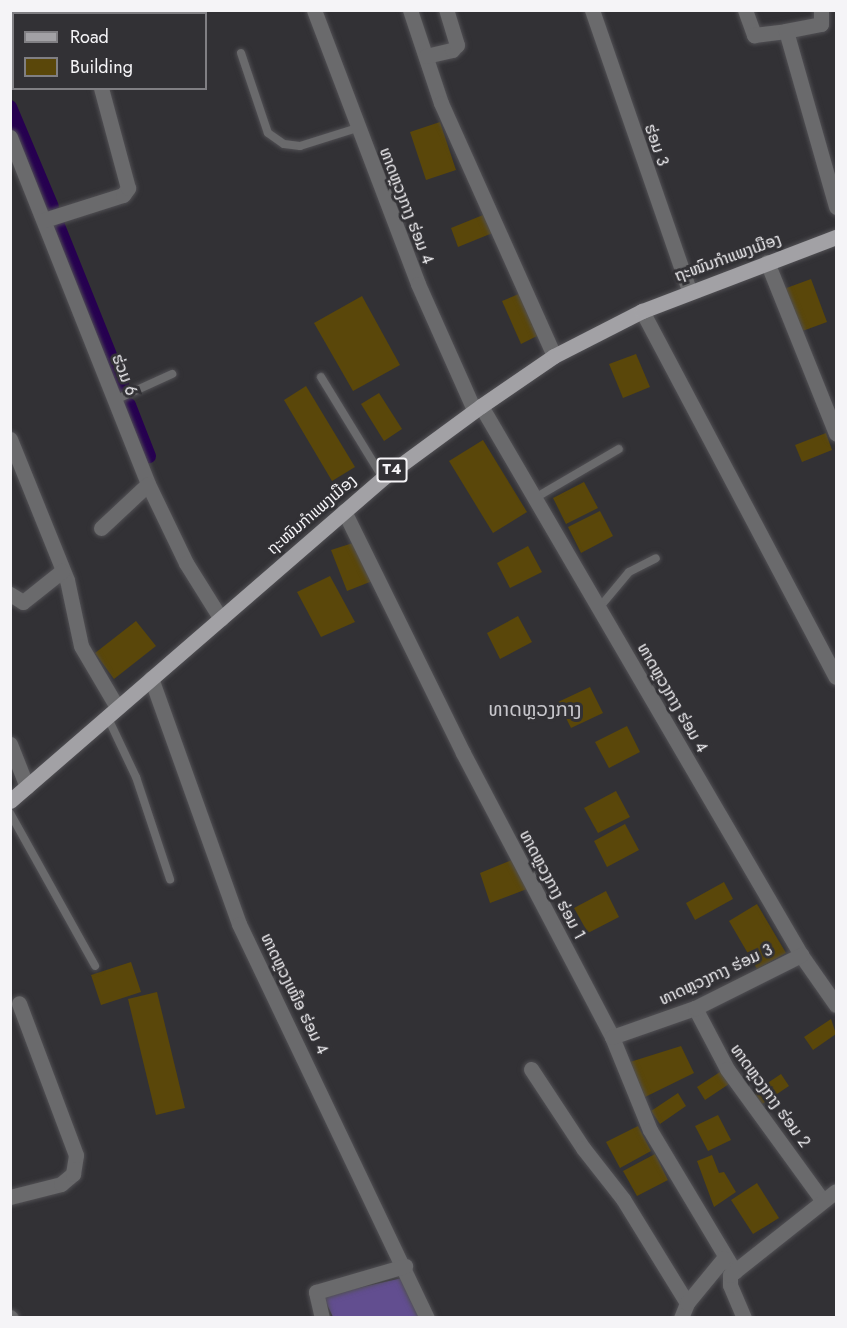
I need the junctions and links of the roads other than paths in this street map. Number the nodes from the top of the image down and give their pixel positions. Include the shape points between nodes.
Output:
1 (314, 10) edge
2 (410, 10) edge
3 (446, 10) edge
4 (592, 10) edge
5 (746, 10) edge
6 (821, 10) edge
7 (786, 31) junction
8 (241, 53) dead end
9 (426, 56) junction
10 (102, 90) edge
11 (357, 128) junction
12 (10, 137) edge
13 (837, 207) edge
14 (44, 220) junction
15 (837, 237) edge
16 (767, 262) junction
17 (689, 290) junction
18 (642, 311) junction
19 (554, 356) junction
20 (172, 374) dead end
21 (321, 377) dead end
22 (115, 400) junction
23 (477, 408) junction
24 (837, 434) edge
25 (10, 439) edge
26 (619, 449) dead end
27 (383, 478) junction
28 (148, 484) junction
29 (535, 498) junction
30 (344, 511) junction
31 (101, 528) dead end
32 (656, 558) dead end
33 (62, 571) junction
34 (10, 594) edge
35 (598, 608) junction
36 (221, 619) junction
37 (837, 677) edge
38 (151, 678) junction
39 (112, 711) junction
40 (10, 744) edge
41 (27, 787) junction
42 (10, 801) edge
43 (10, 813) edge
44 (170, 879) dead end
45 (801, 955) junction
46 (95, 966) dead end
47 (20, 1003) dead end
48 (837, 1005) edge
49 (695, 1008) junction
50 (612, 1037) junction
51 (531, 1070) dead end
52 (837, 1191) edge
53 (10, 1197) edge
54 (823, 1201) junction
55 (724, 1258) junction
56 (405, 1266) junction
57 (735, 1272) junction
58 (684, 1310) edge
59 (322, 1317) edge
60 (427, 1317) edge
61 (744, 1317) edge

1 - 11 street, ທາດຫຼວງກາງ ຮ່ອມ 4
2 - 9 street
3 - 9 street via 457,45 452,51
4 - 17 street, ຮ່ອມ 3
5 - 7 street via 754,35
6 - 7 street via 821,24
7 - 13 street
8 - 11 lane via 268,133 284,144 300,146
9 - 19 street via 441,103
10 - 14 street via 128,188 116,197
11 - 23 street, ທາດຫຼວງກາງ ຮ່ອມ 4 via 426,305
12 - 14 street, ຮ່ວມ 6
14 - 22 street, ຮ່ວມ 6
15 - 16 main road, ຖະໜົນກຳແພງເມືອງ / T4
16 - 17 main road, ຖະໜົນກຳແພງເມືອງ / T4
16 - 24 street
17 - 18 main road, ຖະໜົນກຳແພງເມືອງ / T4
18 - 19 main road, ຖະໜົນກຳແພງເມືອງ / T4
18 - 37 street
19 - 23 main road, ຖະໜົນກຳແພງເມືອງ / T4
20 - 22 lane
21 - 27 lane
22 - 28 street, ຮ່ວມ 6
23 - 27 main road, ຖະໜົນກຳແພງເມືອງ / T4
23 - 29 street, ທາດຫຼວງກາງ ຮ່ອມ 4
25 - 33 street
26 - 29 lane
27 - 30 main road, ຖະໜົນກຳແພງເມືອງ / T4
28 - 31 street
28 - 36 street, ຮ່ວມ 6 via 186,563
29 - 35 street, ທາດຫຼວງກາງ ຮ່ອມ 4
30 - 36 main road, ຖະໜົນກຳແພງເມືອງ / T4
30 - 50 street, ທາດຫຼວງກາງ ຮ່ອມ 1 via 463,753
32 - 35 lane via 629,572
33 - 34 street via 23,602
33 - 39 street via 71,594 81,646
35 - 45 street, ທາດຫຼວງກາງ ຮ່ອມ 4
36 - 38 main road, ຖະໜົນກຳແພງເມືອງ / T4
38 - 39 main road, ຖະໜົນກຳແພງເມືອງ / T4
38 - 56 street, ທາດຫຼວງເໜືອ ຮ່ອມ 4 via 239,924
39 - 41 main road, ຖະໜົນກຳແພງເມືອງ / T4
39 - 44 lane
40 - 41 street
41 - 42 main road, ຖະໜົນກຳແພງເມືອງ / T4
43 - 46 lane
45 - 48 street, ທາດຫຼວງກາງ ຮ່ອມ 4
45 - 49 street, ທາດຫຼວງກາງ ຮ່ອມ 3
47 - 53 street via 76,1155 73,1174 61,1184
49 - 50 street, ທາດຫຼວງກາງ ຮ່ອມ 3
49 - 54 street, ທາດຫຼວງກາງ ຮ່ອມ 2 via 727,1069
50 - 55 street, ທາດຫຼວງກາງ ຮ່ອມ 1 via 650,1130
51 - 58 street via 583,1148 623,1198
52 - 54 street
54 - 57 street
55 - 57 street, ທາດຫຼວງກາງ ຮ່ອມ 1
55 - 58 street
56 - 59 street via 316,1292
56 - 60 street, ທາດຫຼວງເໜືອ ຮ່ອມ 4
57 - 61 street via 730,1285

